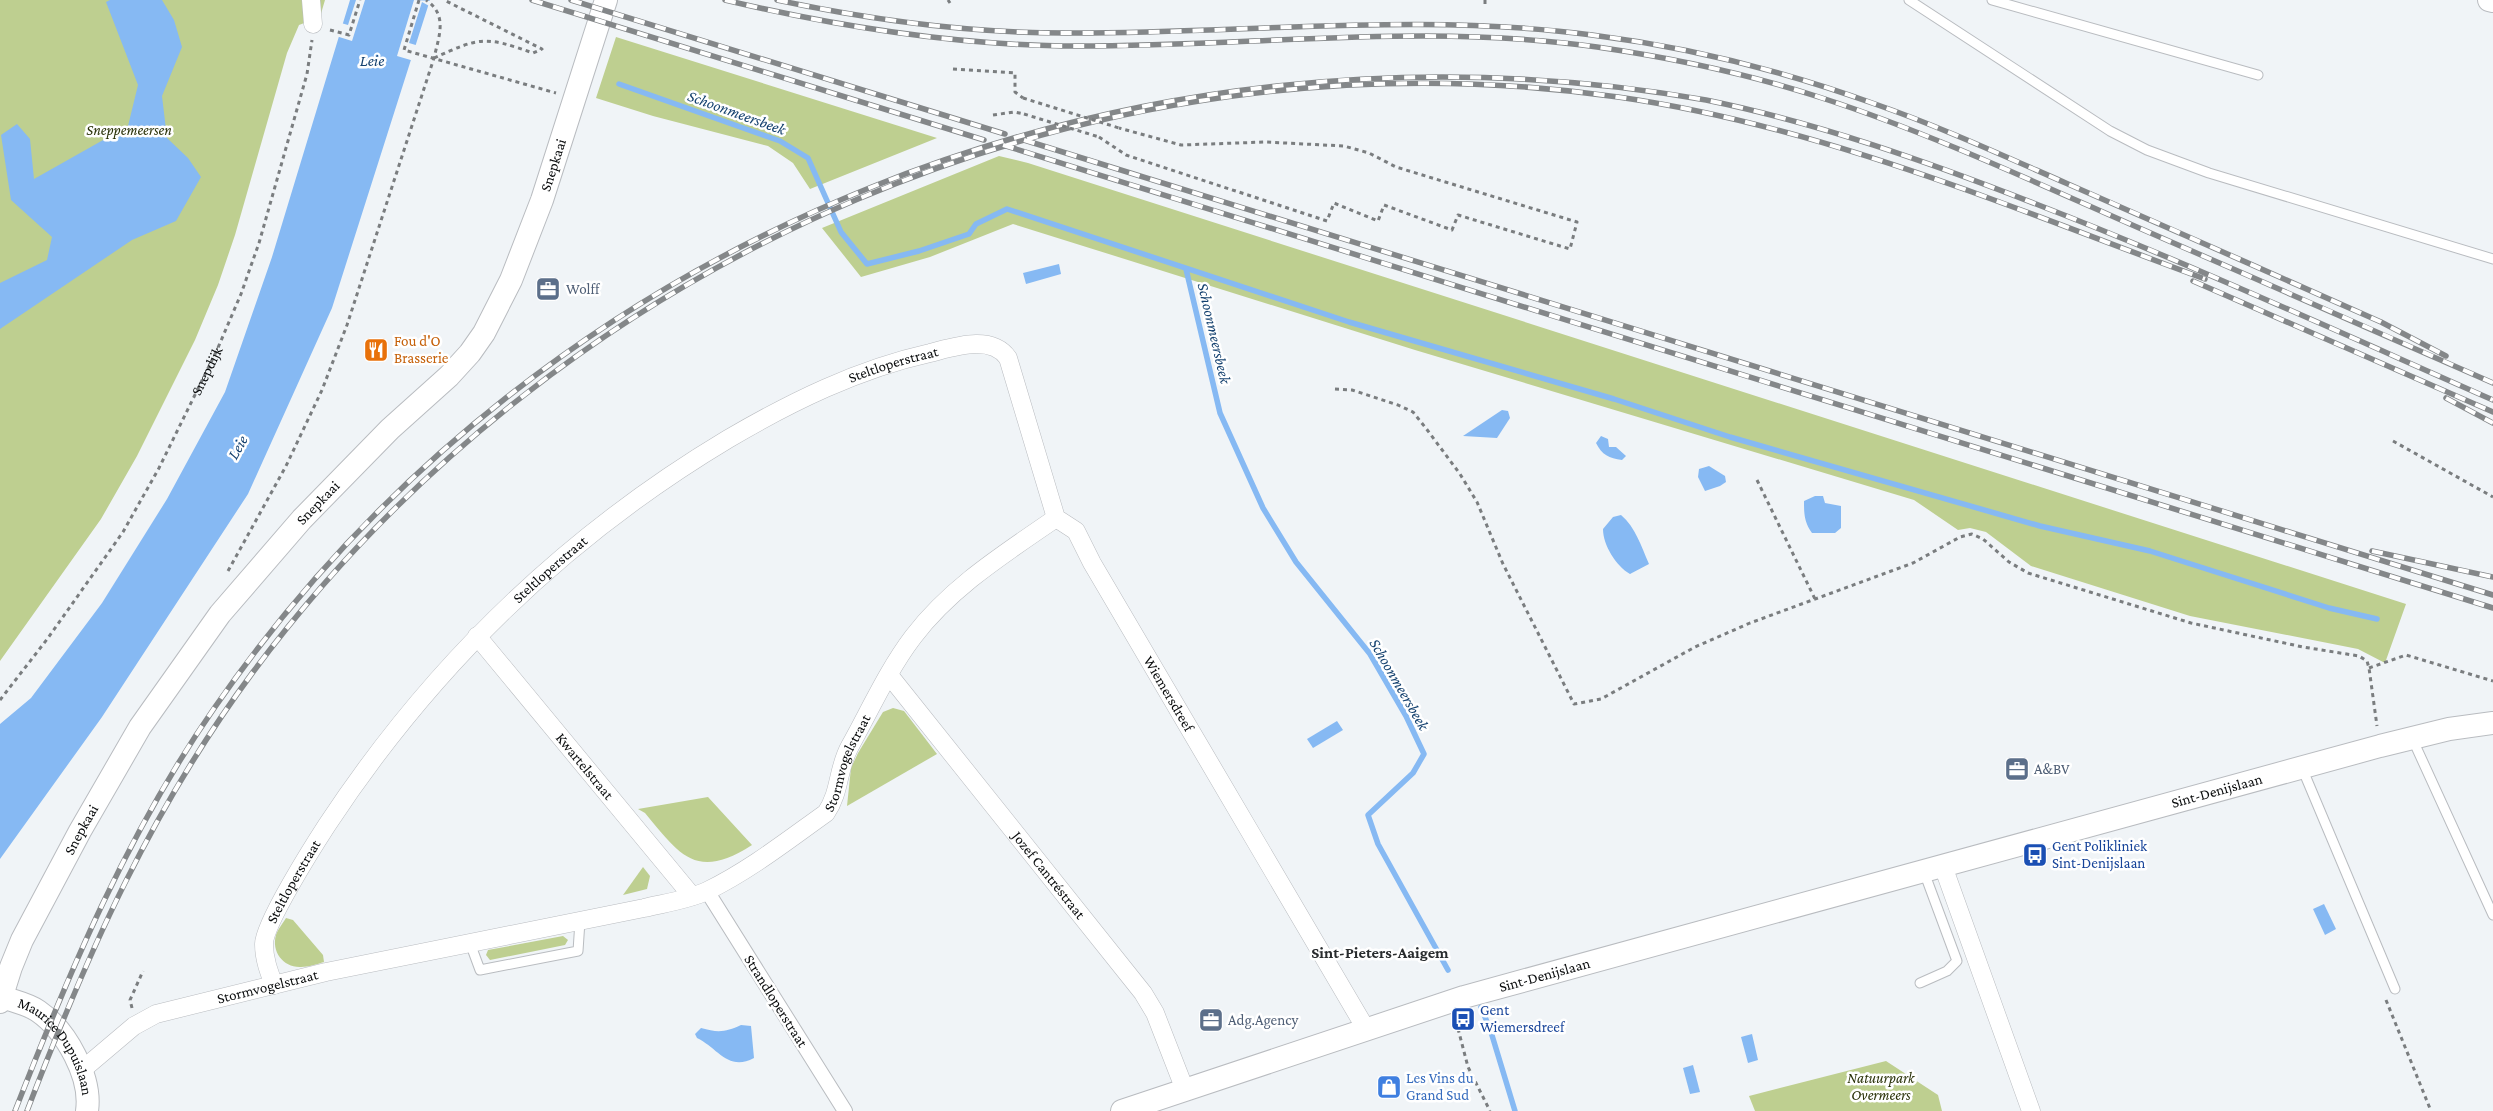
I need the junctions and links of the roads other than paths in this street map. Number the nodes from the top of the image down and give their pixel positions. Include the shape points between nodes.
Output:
1 (311, 0) edge
2 (606, 0) edge
3 (1909, 0) edge
4 (1923, 0) edge
5 (1992, 0) edge
6 (2489, 0) edge
7 (2493, 1) edge
8 (313, 24) road end
9 (2258, 75) dead end
10 (2493, 259) edge
11 (1056, 518) junction
12 (477, 636) junction
13 (889, 675) junction
14 (2493, 723) edge
15 (2412, 738) junction
16 (2302, 768) junction
17 (1934, 869) junction
18 (699, 894) junction
19 (2493, 915) edge
20 (580, 921) junction
21 (470, 943) junction
22 (1920, 983) dead end
23 (274, 985) junction
24 (2395, 989) dead end
25 (1, 998) edge
26 (1366, 1029) junction
27 (82, 1070) junction
28 (1185, 1090) junction
29 (88, 1111) edge
30 (846, 1111) edge
31 (1122, 1111) edge
32 (2031, 1111) edge

1 - 8 street
2 - 25 street, Snepkaai via 542,200 511,280 484,333 449,376 390,429 302,519 220,614 140,727 22,940
3 - 4 lane
3 - 10 lane via 2110,131 2148,150 2209,173
5 - 9 lane
6 - 7 street
11 - 12 street, Steltloperstraat via 1008,358 1002,350 987,344 974,344 904,359 832,385 742,431 679,470 577,544
11 - 13 street, Stormvogelstraat via 968,580 939,607 912,638
11 - 26 street, Wiemersdreef via 1076,531
12 - 18 street, Kwartelstraat
12 - 23 street, Steltloperstraat via 389,737 316,842 263,941
13 - 18 street, Stormvogelstraat via 843,759 835,800 826,813 750,867
13 - 28 street, Jozef Cantréstraat via 1143,993 1156,1013
14 - 15 street, Sint-Denijslaan
15 - 16 street, Sint-Denijslaan
15 - 19 lane
16 - 17 street, Sint-Denijslaan
16 - 24 lane
17 - 22 lane via 1957,961 1947,971
17 - 26 street, Sint-Denijslaan via 1452,1001
17 - 32 street
18 - 20 street, Stormvogelstraat
18 - 30 street, Strandloperstraat
20 - 21 street, Stormvogelstraat
20 - 21 lane via 578,951 548,957 480,970
21 - 23 street, Stormvogelstraat
23 - 27 street, Stormvogelstraat via 156,1014 134,1026
25 - 27 street, Maurice Dupuislaan via 36,1009 46,1017 68,1044
26 - 28 street, Sint-Denijslaan
27 - 29 street, Maurice Dupuislaan
28 - 31 street, Sint-Denijslaan

